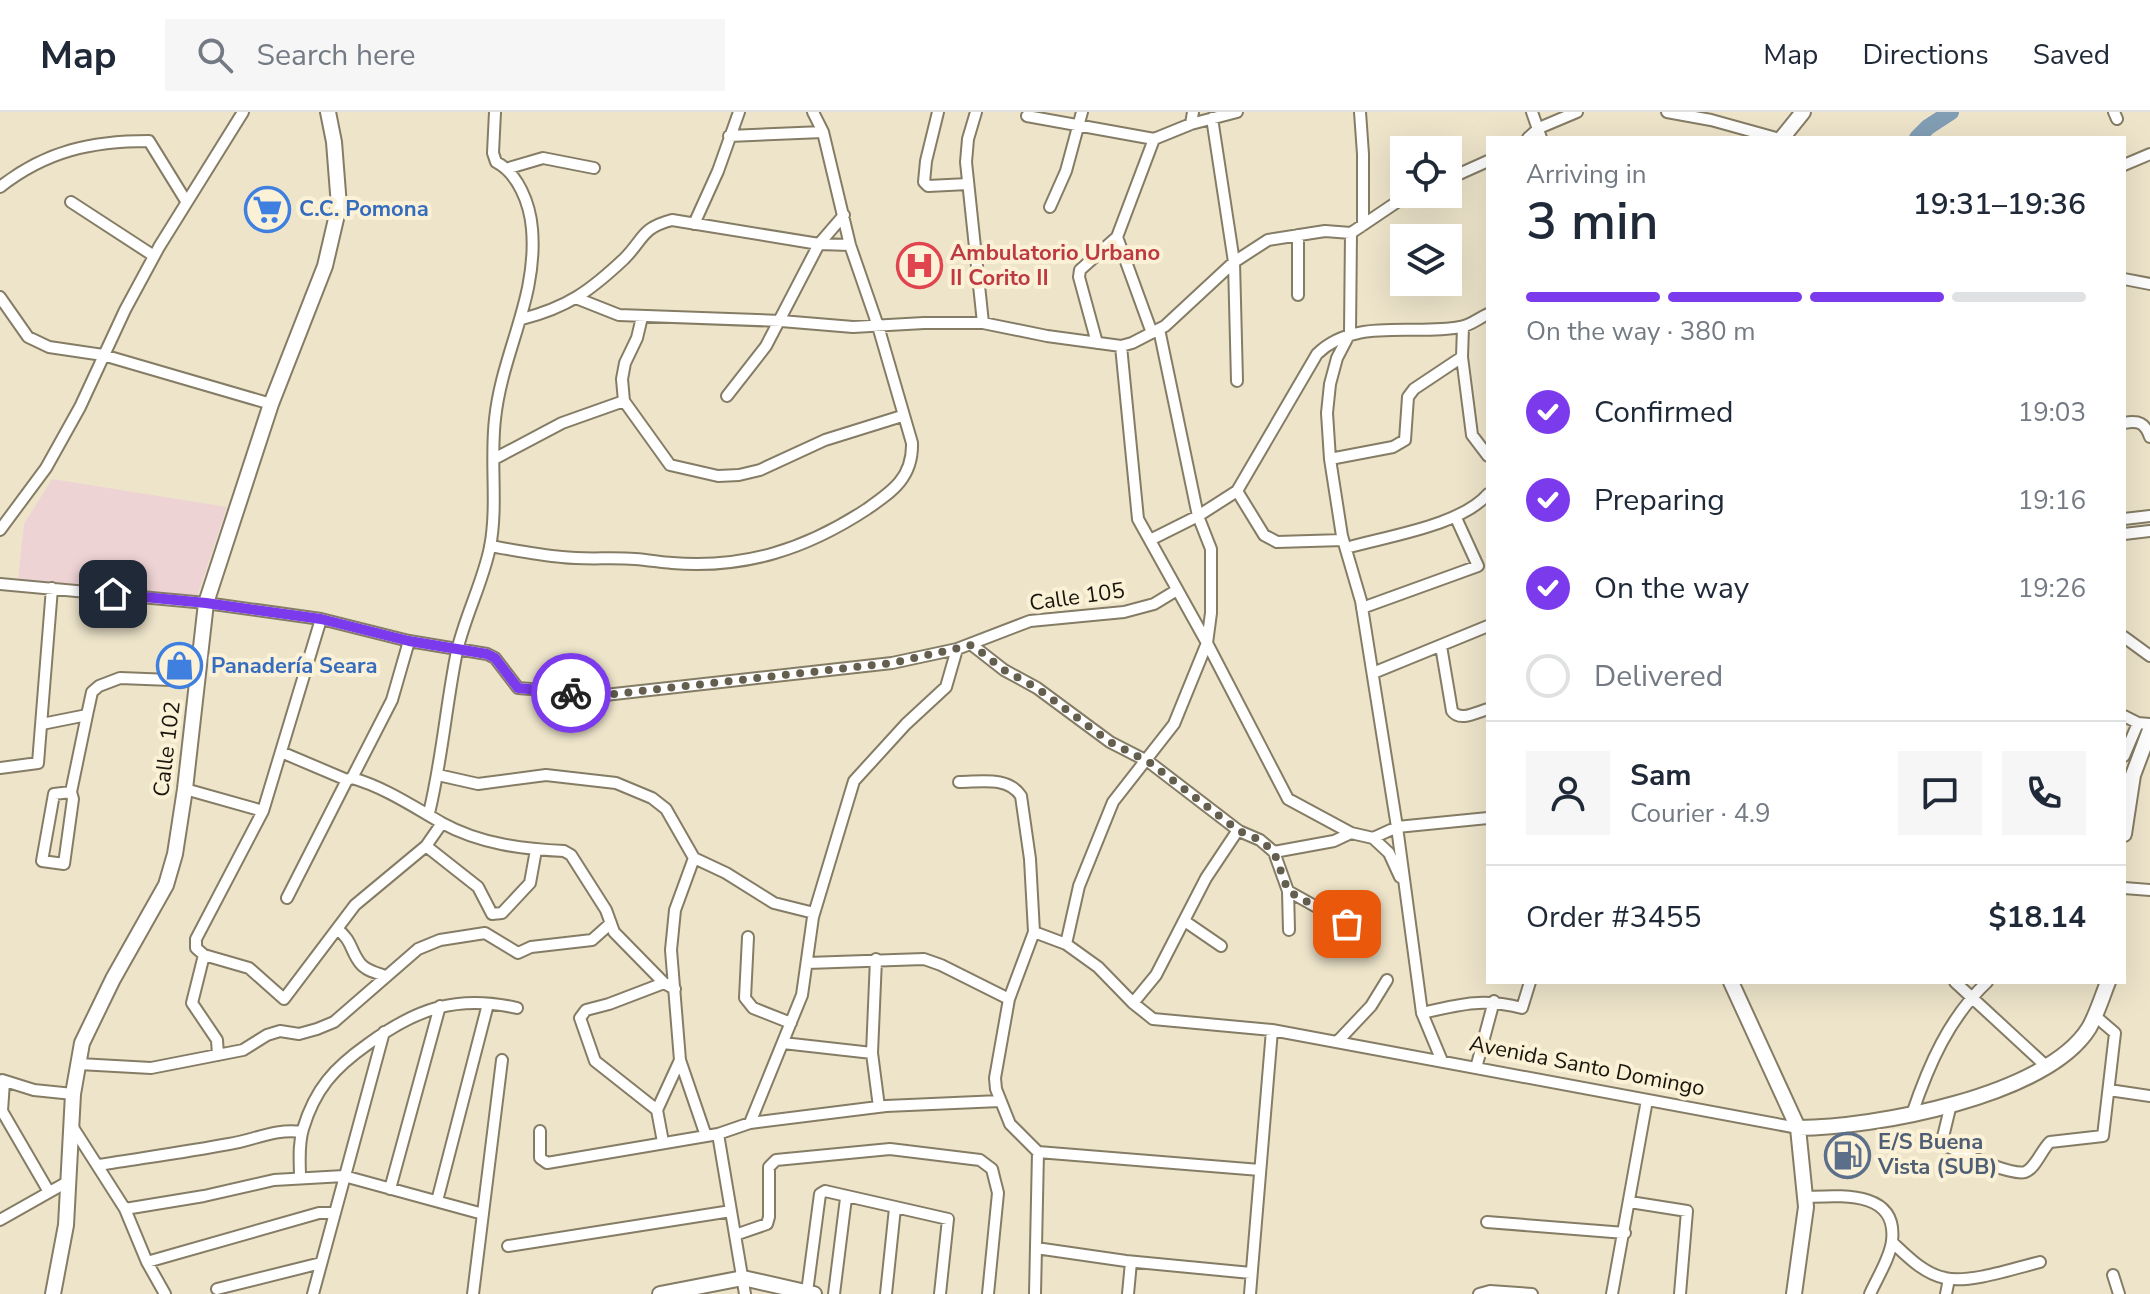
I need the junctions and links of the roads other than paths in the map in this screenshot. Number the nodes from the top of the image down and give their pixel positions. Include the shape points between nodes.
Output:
1 (243, 112) edge
2 (328, 112) edge
3 (495, 112) edge
4 (738, 112) edge
5 (813, 112) edge
6 (938, 112) edge
7 (976, 112) edge
8 (1082, 112) edge
9 (1193, 112) edge
10 (1237, 112) edge
11 (1360, 112) edge
12 (1532, 112) edge
13 (1577, 112) edge
14 (1667, 112) edge
15 (1803, 112) edge
16 (1027, 116) dead end
17 (1710, 116) edge
18 (1212, 118) junction
19 (1191, 124) junction
20 (1079, 126) junction
21 (823, 132) junction
22 (1540, 133) edge
23 (729, 136) junction
24 (1770, 136) edge
25 (1784, 136) edge
26 (1154, 139) junction
27 (2150, 154) edge
28 (1486, 162) edge
29 (2126, 164) edge
30 (509, 168) junction
31 (594, 168) dead end
32 (1462, 173) edge
33 (968, 184) junction
34 (0, 187) edge
35 (186, 201) junction
36 (71, 202) dead end
37 (1050, 207) dead end
38 (1390, 207) edge
39 (844, 215) junction
40 (694, 224) junction
41 (1363, 225) junction
42 (1351, 233) junction
43 (1298, 235) junction
44 (1117, 237) junction
45 (819, 244) junction
46 (850, 245) junction
47 (154, 256) junction
48 (1234, 262) junction
49 (2126, 279) edge
50 (2150, 284) edge
51 (1298, 295) dead end
52 (0, 297) edge
53 (576, 298) junction
54 (1486, 315) edge
55 (642, 317) junction
56 (522, 319) junction
57 (781, 321) junction
58 (983, 323) junction
59 (878, 326) junction
60 (1463, 327) junction
61 (1156, 331) junction
62 (1350, 333) junction
63 (1097, 343) junction
64 (1121, 346) junction
65 (103, 355) junction
66 (1462, 357) junction
67 (1237, 381) dead end
68 (727, 396) dead end
69 (624, 401) junction
70 (271, 404) junction
71 (902, 416) junction
72 (2126, 423) edge
73 (2150, 437) edge
74 (1486, 454) edge
75 (494, 459) junction
76 (1330, 459) junction
77 (1237, 491) junction
78 (1486, 497) edge
79 (1198, 516) junction
80 (2150, 516) edge
81 (1456, 518) junction
82 (2126, 519) edge
83 (0, 530) edge
84 (2150, 531) edge
85 (2126, 534) edge
86 (1150, 540) junction
87 (1344, 544) junction
88 (490, 546) junction
89 (0, 584) edge
90 (52, 588) junction
91 (1177, 590) junction
92 (206, 603) junction
93 (1362, 608) junction
94 (321, 619) junction
95 (1486, 627) edge
96 (2126, 638) edge
97 (409, 641) junction
98 (1207, 643) junction
99 (972, 645) junction
100 (1441, 646) junction
101 (458, 649) junction
102 (957, 649) junction
103 (2150, 656) edge
104 (1373, 673) junction
105 (197, 681) junction
106 (1486, 710) edge
107 (87, 715) junction
108 (2126, 717) edge
109 (42, 724) junction
110 (2146, 726) edge
111 (281, 752) junction
112 (2126, 753) edge
113 (1145, 760) junction
114 (0, 768) edge
115 (2128, 772) edge
116 (438, 775) junction
117 (350, 779) junction
118 (959, 782) dead end
119 (185, 789) junction
120 (71, 792) junction
121 (2126, 803) edge
122 (263, 811) junction
123 (429, 813) junction
124 (1486, 818) edge
125 (442, 823) junction
126 (1397, 827) junction
127 (1238, 830) junction
128 (1351, 833) junction
129 (1373, 838) junction
130 (426, 846) junction
131 (536, 850) junction
132 (1274, 852) junction
133 (694, 858) junction
134 (2126, 888) edge
135 (1406, 890) junction
136 (2150, 890) edge
137 (1288, 891) junction
138 (287, 898) dead end
139 (814, 913) junction
140 (492, 914) junction
141 (1186, 922) junction
142 (611, 923) junction
143 (1347, 924) dead end
144 (337, 929) junction
145 (1289, 930) dead end
146 (1034, 932) junction
147 (485, 933) junction
148 (748, 937) dead end
149 (1066, 944) junction
150 (1221, 946) dead end
151 (204, 955) junction
152 (876, 959) junction
153 (807, 963) junction
154 (386, 976) junction
155 (1387, 980) dead end
156 (664, 983) junction
157 (1529, 984) edge
158 (1732, 984) edge
159 (1958, 984) edge
160 (1985, 984) edge
161 (2107, 984) edge
162 (675, 989) junction
163 (1973, 996) junction
164 (1009, 999) junction
165 (1494, 1001) junction
166 (1133, 1003) junction
167 (488, 1004) junction
168 (440, 1006) junction
169 (517, 1008) dead end
170 (1422, 1013) junction
171 (2094, 1015) junction
172 (791, 1023) junction
173 (1272, 1030) junction
174 (384, 1032) junction
175 (1337, 1042) junction
176 (783, 1043) junction
177 (872, 1053) junction
178 (218, 1055) junction
179 (502, 1060) dead end
180 (680, 1060) junction
181 (1442, 1061) junction
182 (79, 1064) junction
183 (2046, 1066) junction
184 (1476, 1068) junction
185 (2, 1080) edge
186 (2109, 1090) junction
187 (73, 1094) junction
188 (2150, 1096) edge
189 (1647, 1100) junction
190 (1000, 1101) junction
191 (1951, 1104) junction
192 (1, 1106) edge
193 (879, 1107) junction
194 (657, 1110) junction
195 (1912, 1114) junction
196 (750, 1123) junction
197 (72, 1126) junction
198 (1798, 1128) junction
199 (540, 1131) dead end
200 (302, 1132) junction
201 (712, 1135) junction
202 (663, 1142) junction
203 (1038, 1152) junction
204 (99, 1165) junction
205 (1260, 1170) junction
206 (344, 1176) junction
207 (300, 1178) junction
208 (69, 1181) junction
209 (390, 1189) junction
210 (49, 1192) junction
211 (1805, 1197) junction
212 (846, 1198) junction
213 (437, 1201) junction
214 (1630, 1202) junction
215 (895, 1208) junction
216 (125, 1209) junction
217 (731, 1211) junction
218 (334, 1213) junction
219 (483, 1214) junction
220 (0, 1220) edge
221 (1487, 1222) dead end
222 (1625, 1233) junction
223 (735, 1235) junction
224 (1892, 1242) junction
225 (508, 1246) dead end
226 (1036, 1248) junction
227 (147, 1262) junction
228 (1131, 1262) junction
229 (2040, 1262) dead end
230 (321, 1263) junction
231 (1251, 1273) junction
232 (2113, 1275) dead end
233 (743, 1278) junction
234 (1949, 1279) junction
235 (217, 1289) dead end
236 (311, 1293) edge
237 (811, 1293) edge
238 (53, 1294) edge
239 (165, 1294) edge
240 (473, 1294) edge
241 (660, 1294) edge
242 (745, 1294) edge
243 (834, 1294) edge
244 (886, 1294) edge
245 (940, 1294) edge
246 (988, 1294) edge
247 (1035, 1294) edge
248 (1128, 1294) edge
249 (1250, 1294) edge
250 (1479, 1294) edge
251 (1532, 1294) edge
252 (1612, 1294) edge
253 (1680, 1294) edge
254 (1794, 1294) edge
255 (1870, 1294) edge
256 (1946, 1294) edge
257 (2119, 1294) edge

1 - 35 street
2 - 70 main road, Calle 102 via 339,206 325,266
3 - 30 street via 493,153 496,162
4 - 23 street
5 - 21 street
6 - 33 street via 924,182
7 - 33 street via 967,150
8 - 20 street
9 - 19 street
10 - 18 street
11 - 41 street
12 - 22 street
13 - 22 street
14 - 17 street
15 - 25 main road
16 - 20 street
17 - 24 street
18 - 19 street
18 - 48 street
19 - 26 street
20 - 26 street
20 - 37 street
21 - 23 street
21 - 39 street
23 - 40 street
26 - 44 street
27 - 29 street
28 - 32 street
30 - 31 street via 543,158
30 - 56 street via 532,227
33 - 58 street
34 - 35 street via 45,158 87,145 149,141
35 - 47 street
36 - 47 street
38 - 41 street
39 - 45 street
39 - 46 street
40 - 45 street
40 - 53 street via 672,220 654,225 627,256
41 - 42 street
42 - 43 street
42 - 62 street
43 - 48 street via 1268,240
43 - 51 street
44 - 61 street
44 - 63 street via 1080,270
45 - 46 street
45 - 57 street
46 - 59 street
47 - 65 street
48 - 61 street
48 - 67 street
49 - 50 street
52 - 65 street via 28,337 49,347
53 - 55 street via 619,315
53 - 56 street via 554,311
54 - 60 street
55 - 57 street
55 - 69 street via 625,363
56 - 75 street via 502,378
57 - 59 street
57 - 68 street
58 - 59 street
58 - 63 street
59 - 71 street
60 - 62 street
60 - 66 street
61 - 64 street
61 - 79 street
62 - 76 street via 1330,384
62 - 77 street via 1317,354
63 - 64 street
64 - 86 street via 1135,505
65 - 70 street
65 - 83 street via 46,468
66 - 74 street via 1472,435
66 - 76 street via 1408,397 1405,440
69 - 71 street via 670,465 718,476 760,470 825,440
69 - 75 street via 562,423
70 - 92 main road, Calle 102
71 - 88 street via 912,457 896,490 811,540 771,556 673,563 563,558
72 - 73 street via 2142,423
75 - 88 street
76 - 87 street
77 - 79 street
77 - 87 street via 1264,535 1277,542
78 - 81 street
79 - 86 street
79 - 98 street via 1211,549
80 - 82 street
81 - 87 street
81 - 93 street via 1478,566
84 - 85 street
86 - 91 street
87 - 93 street
88 - 101 street
89 - 90 street, Calle 105
90 - 92 street, Calle 105
90 - 109 street
91 - 98 street
91 - 99 street, Calle 105 via 1154,604 1124,612 1030,621
92 - 94 street, Calle 105
92 - 105 main road, Calle 102
93 - 104 street
94 - 97 street, Calle 105
94 - 111 street
95 - 100 street
96 - 103 street
97 - 101 street, Calle 105
97 - 117 street via 392,700
98 - 113 street via 1174,724
98 - 128 street via 1288,799
99 - 102 street, Calle 105
99 - 113 street via 1110,742
100 - 104 street
100 - 106 street via 1452,711 1460,717
101 - 102 street, Calle 105 via 495,658 518,688 605,695 892,663
101 - 116 street
102 - 139 street via 946,687 854,781
104 - 126 street
105 - 107 street via 108,681 92,692
105 - 119 main road, Calle 102
107 - 109 street
107 - 120 street
108 - 110 street
109 - 114 street via 38,763
110 - 112 street
110 - 115 main road
111 - 117 street
111 - 122 street
113 - 127 street
113 - 149 street via 1113,802 1079,886
115 - 121 main road
116 - 123 street
116 - 133 street via 478,784 546,775 616,783 666,809
117 - 123 street
117 - 138 street
118 - 146 street via 1006,782 1021,796
119 - 122 street
119 - 182 main road, Calle 102 via 166,885 113,979 82,1043
120 - 120 street via 64,864 42,861 54,794
122 - 151 street via 196,939 196,948
123 - 125 street
124 - 126 street
125 - 130 street
125 - 131 street via 495,844
126 - 129 street
126 - 135 street
127 - 132 street
127 - 141 street via 1206,878
128 - 129 street
128 - 132 street
129 - 135 street via 1389,853
130 - 140 street via 478,887
130 - 144 street via 355,905
131 - 140 street via 530,883 502,913
131 - 142 street via 571,855
132 - 137 street
133 - 139 street via 774,903
133 - 162 street via 675,910
134 - 136 street
135 - 170 street
137 - 143 street
137 - 145 street
139 - 153 street
140 - 147 street
141 - 150 street
141 - 166 street
142 - 147 street via 592,940 518,953
142 - 156 street
144 - 151 street via 284,999 249,968
144 - 154 street via 348,937 360,963
146 - 149 street, Avenida Santo Domingo
146 - 164 street
147 - 154 street via 418,949
148 - 172 street via 745,998 753,1008
149 - 166 street, Avenida Santo Domingo
151 - 178 street via 192,1003 217,1040
152 - 153 street
152 - 164 street via 924,959
152 - 177 street
153 - 172 street
154 - 178 street via 334,1022 299,1034 280,1031 243,1050
155 - 175 street
156 - 162 street
156 - 194 street via 586,1010 580,1018 595,1061
157 - 165 street via 1522,1008
158 - 198 main road
159 - 163 street
160 - 163 street
161 - 171 main road, Avenida Santo Domingo
162 - 180 street
163 - 183 street
163 - 195 street via 1939,1045
164 - 190 street via 995,1078
165 - 170 street
165 - 184 street
166 - 173 street, Avenida Santo Domingo via 1153,1019
167 - 168 street
167 - 169 street
167 - 213 street
168 - 174 street
168 - 209 street
170 - 181 street
171 - 183 main road, Avenida Santo Domingo via 2088,1029
171 - 186 street via 2115,1033
172 - 176 street
173 - 175 street, Avenida Santo Domingo
173 - 205 street
174 - 200 street via 332,1072
174 - 206 street
175 - 181 street, Avenida Santo Domingo
176 - 177 street
176 - 196 street
177 - 193 street
178 - 182 street via 151,1068
179 - 219 street
180 - 194 street
180 - 201 street
181 - 184 street, Avenida Santo Domingo
182 - 187 main road, Calle 102
183 - 191 main road, Avenida Santo Domingo
184 - 189 street, Avenida Santo Domingo
185 - 187 street
185 - 192 street
186 - 188 street
186 - 191 street via 2103,1136 2050,1142 2029,1170 2021,1172 1944,1145
187 - 197 main road, Calle 102
189 - 198 street, Avenida Santo Domingo
189 - 214 street
190 - 193 street
190 - 203 street via 1010,1124
191 - 195 main road, Avenida Santo Domingo
192 - 210 street
193 - 196 street
194 - 202 street
195 - 198 main road, Avenida Santo Domingo
196 - 201 street
197 - 204 street
197 - 208 main road, Calle 102
198 - 211 main road
199 - 202 street via 540,1158 547,1163
200 - 204 street via 271,1132 234,1144
200 - 207 street
201 - 202 street
201 - 217 street
203 - 205 street
203 - 226 street
204 - 216 street
205 - 231 street
206 - 207 street
206 - 209 street
206 - 218 street
207 - 216 street
208 - 210 street
208 - 238 main road, Calle 102
209 - 213 street
210 - 220 street
211 - 224 street via 1850,1196 1876,1203 1891,1221
211 - 254 main road
212 - 215 street
212 - 237 street via 820,1194
212 - 243 street
213 - 219 street
214 - 222 street
214 - 253 street via 1687,1211
215 - 244 street
215 - 245 street via 949,1221
216 - 227 street
217 - 223 street
217 - 225 street
218 - 227 street
218 - 230 street
219 - 240 street
221 - 222 street
222 - 252 street
223 - 233 street
223 - 246 street via 767,1224 769,1167 776,1160 890,1149 980,1160 992,1169 998,1193
224 - 234 street via 1921,1267
224 - 255 street
226 - 228 street
226 - 247 street
227 - 239 street
228 - 231 street
228 - 248 street
229 - 234 street
230 - 235 street
230 - 236 street
231 - 249 street
232 - 257 street
233 - 237 main road
233 - 241 main road
233 - 242 street
234 - 256 street
250 - 251 street

